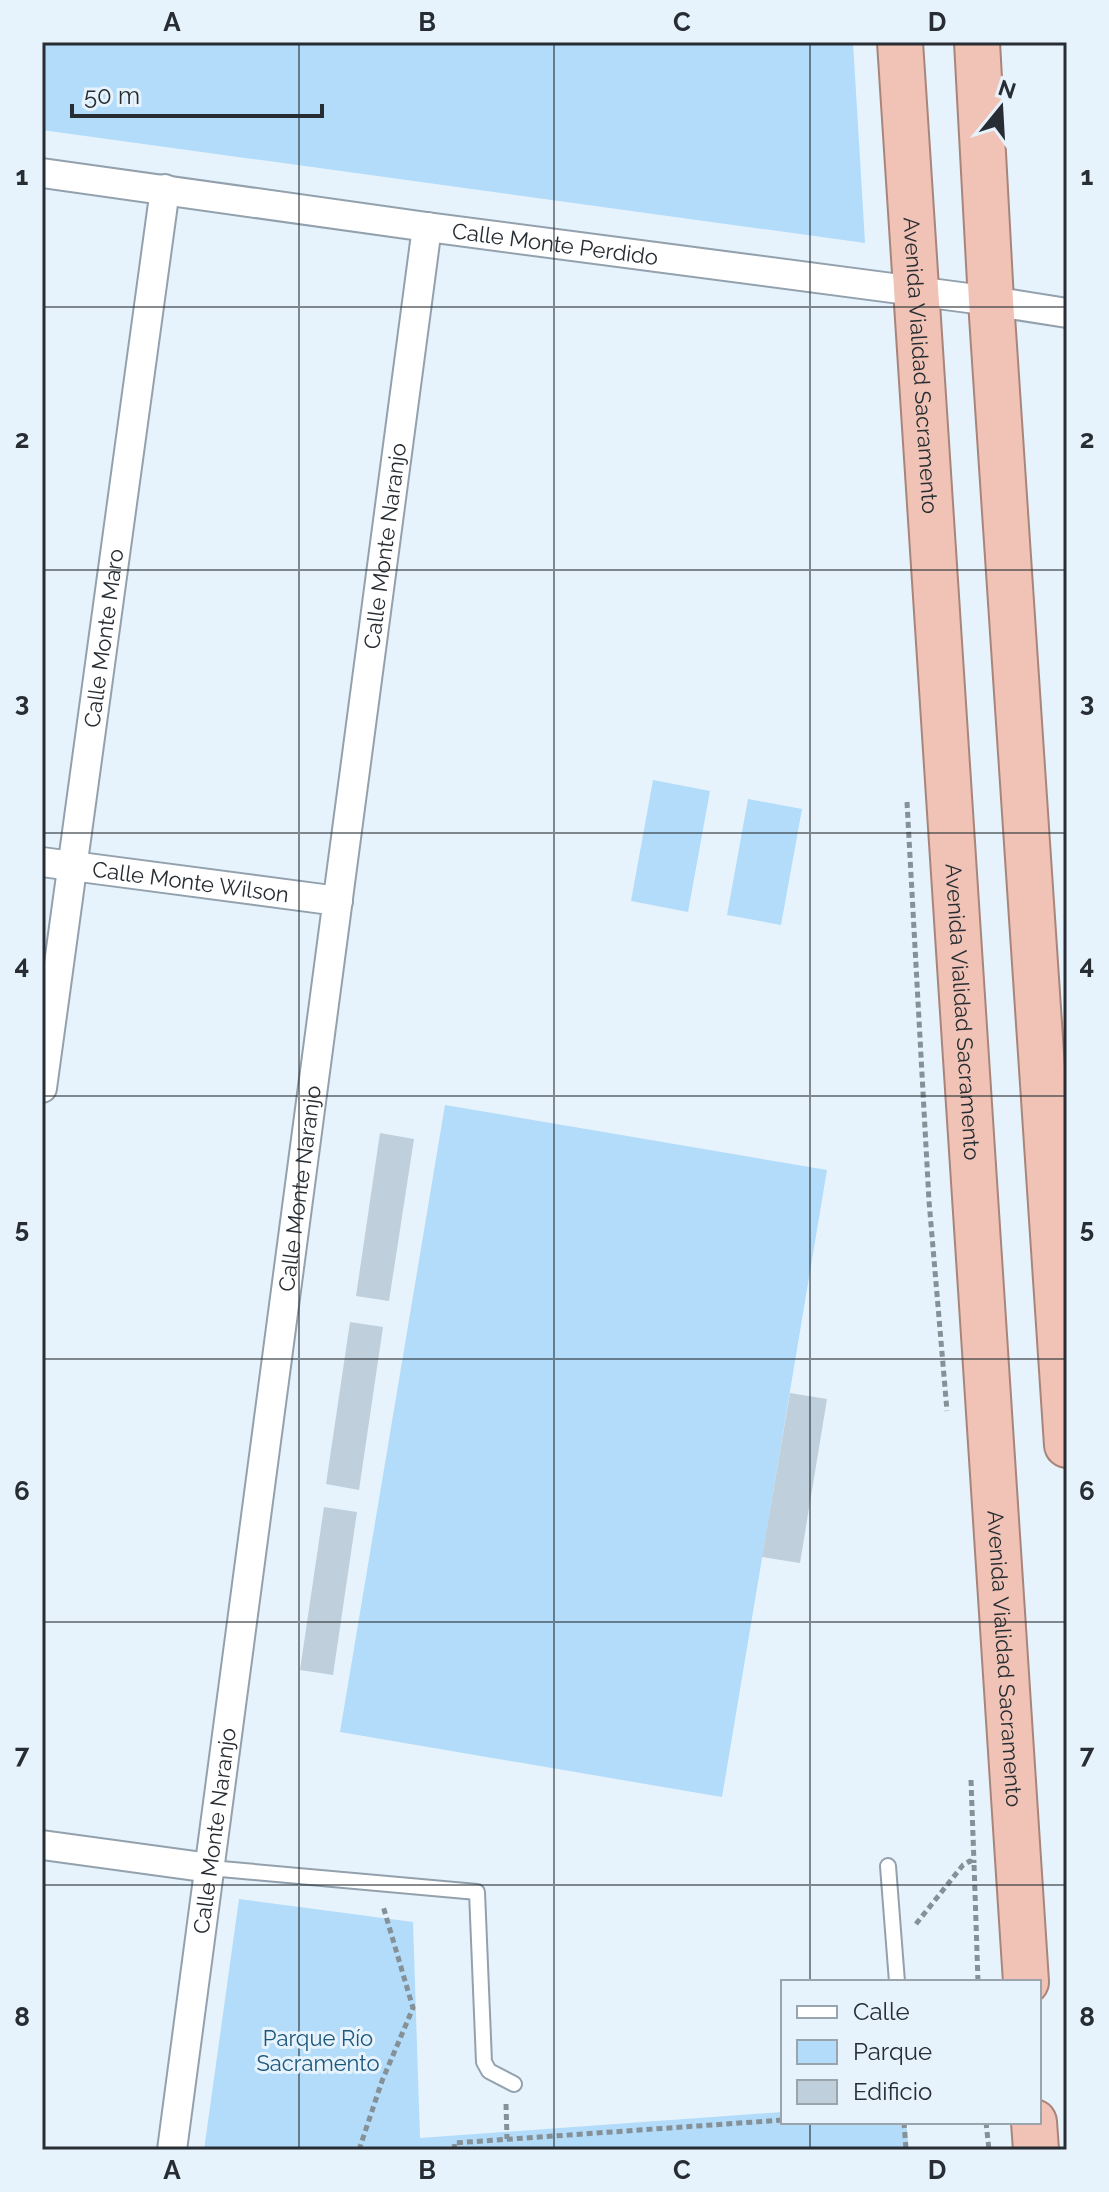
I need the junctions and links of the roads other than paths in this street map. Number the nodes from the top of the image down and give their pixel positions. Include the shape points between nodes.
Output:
1 (900, 42) edge
2 (977, 42) edge
3 (42, 173) edge
4 (165, 189) junction
5 (427, 227) junction
6 (917, 290) junction
7 (991, 301) junction
8 (1067, 313) edge
9 (42, 862) edge
10 (71, 866) junction
11 (338, 901) junction
12 (42, 1088) edge
13 (1067, 1445) edge
14 (42, 1845) edge
15 (888, 1866) dead end
16 (210, 1868) junction
17 (897, 1980) edge
18 (1026, 1980) edge
19 (514, 2084) road end
20 (1034, 2124) edge
21 (172, 2150) edge
22 (1036, 2150) edge

1 - 6 highway, Avenida Vialidad Sacramento
2 - 7 highway
3 - 4 street, Calle Monte Perdido
4 - 5 street, Calle Monte Perdido
4 - 10 street, Calle Monte Maro
5 - 6 street, Calle Monte Perdido
5 - 11 street, Calle Monte Naranjo
6 - 7 street, Calle Monte Perdido
6 - 18 highway, Avenida Vialidad Sacramento
7 - 8 street, Calle Monte Perdido
7 - 13 highway
9 - 10 street, Calle Monte Wilson
10 - 11 street, Calle Monte Wilson
10 - 12 street, Calle Monte Maro
11 - 16 street, Calle Monte Naranjo
14 - 16 street
15 - 17 lane
16 - 19 lane via 477,1892 484,2062 489,2071
16 - 21 street, Calle Monte Naranjo
20 - 22 highway

